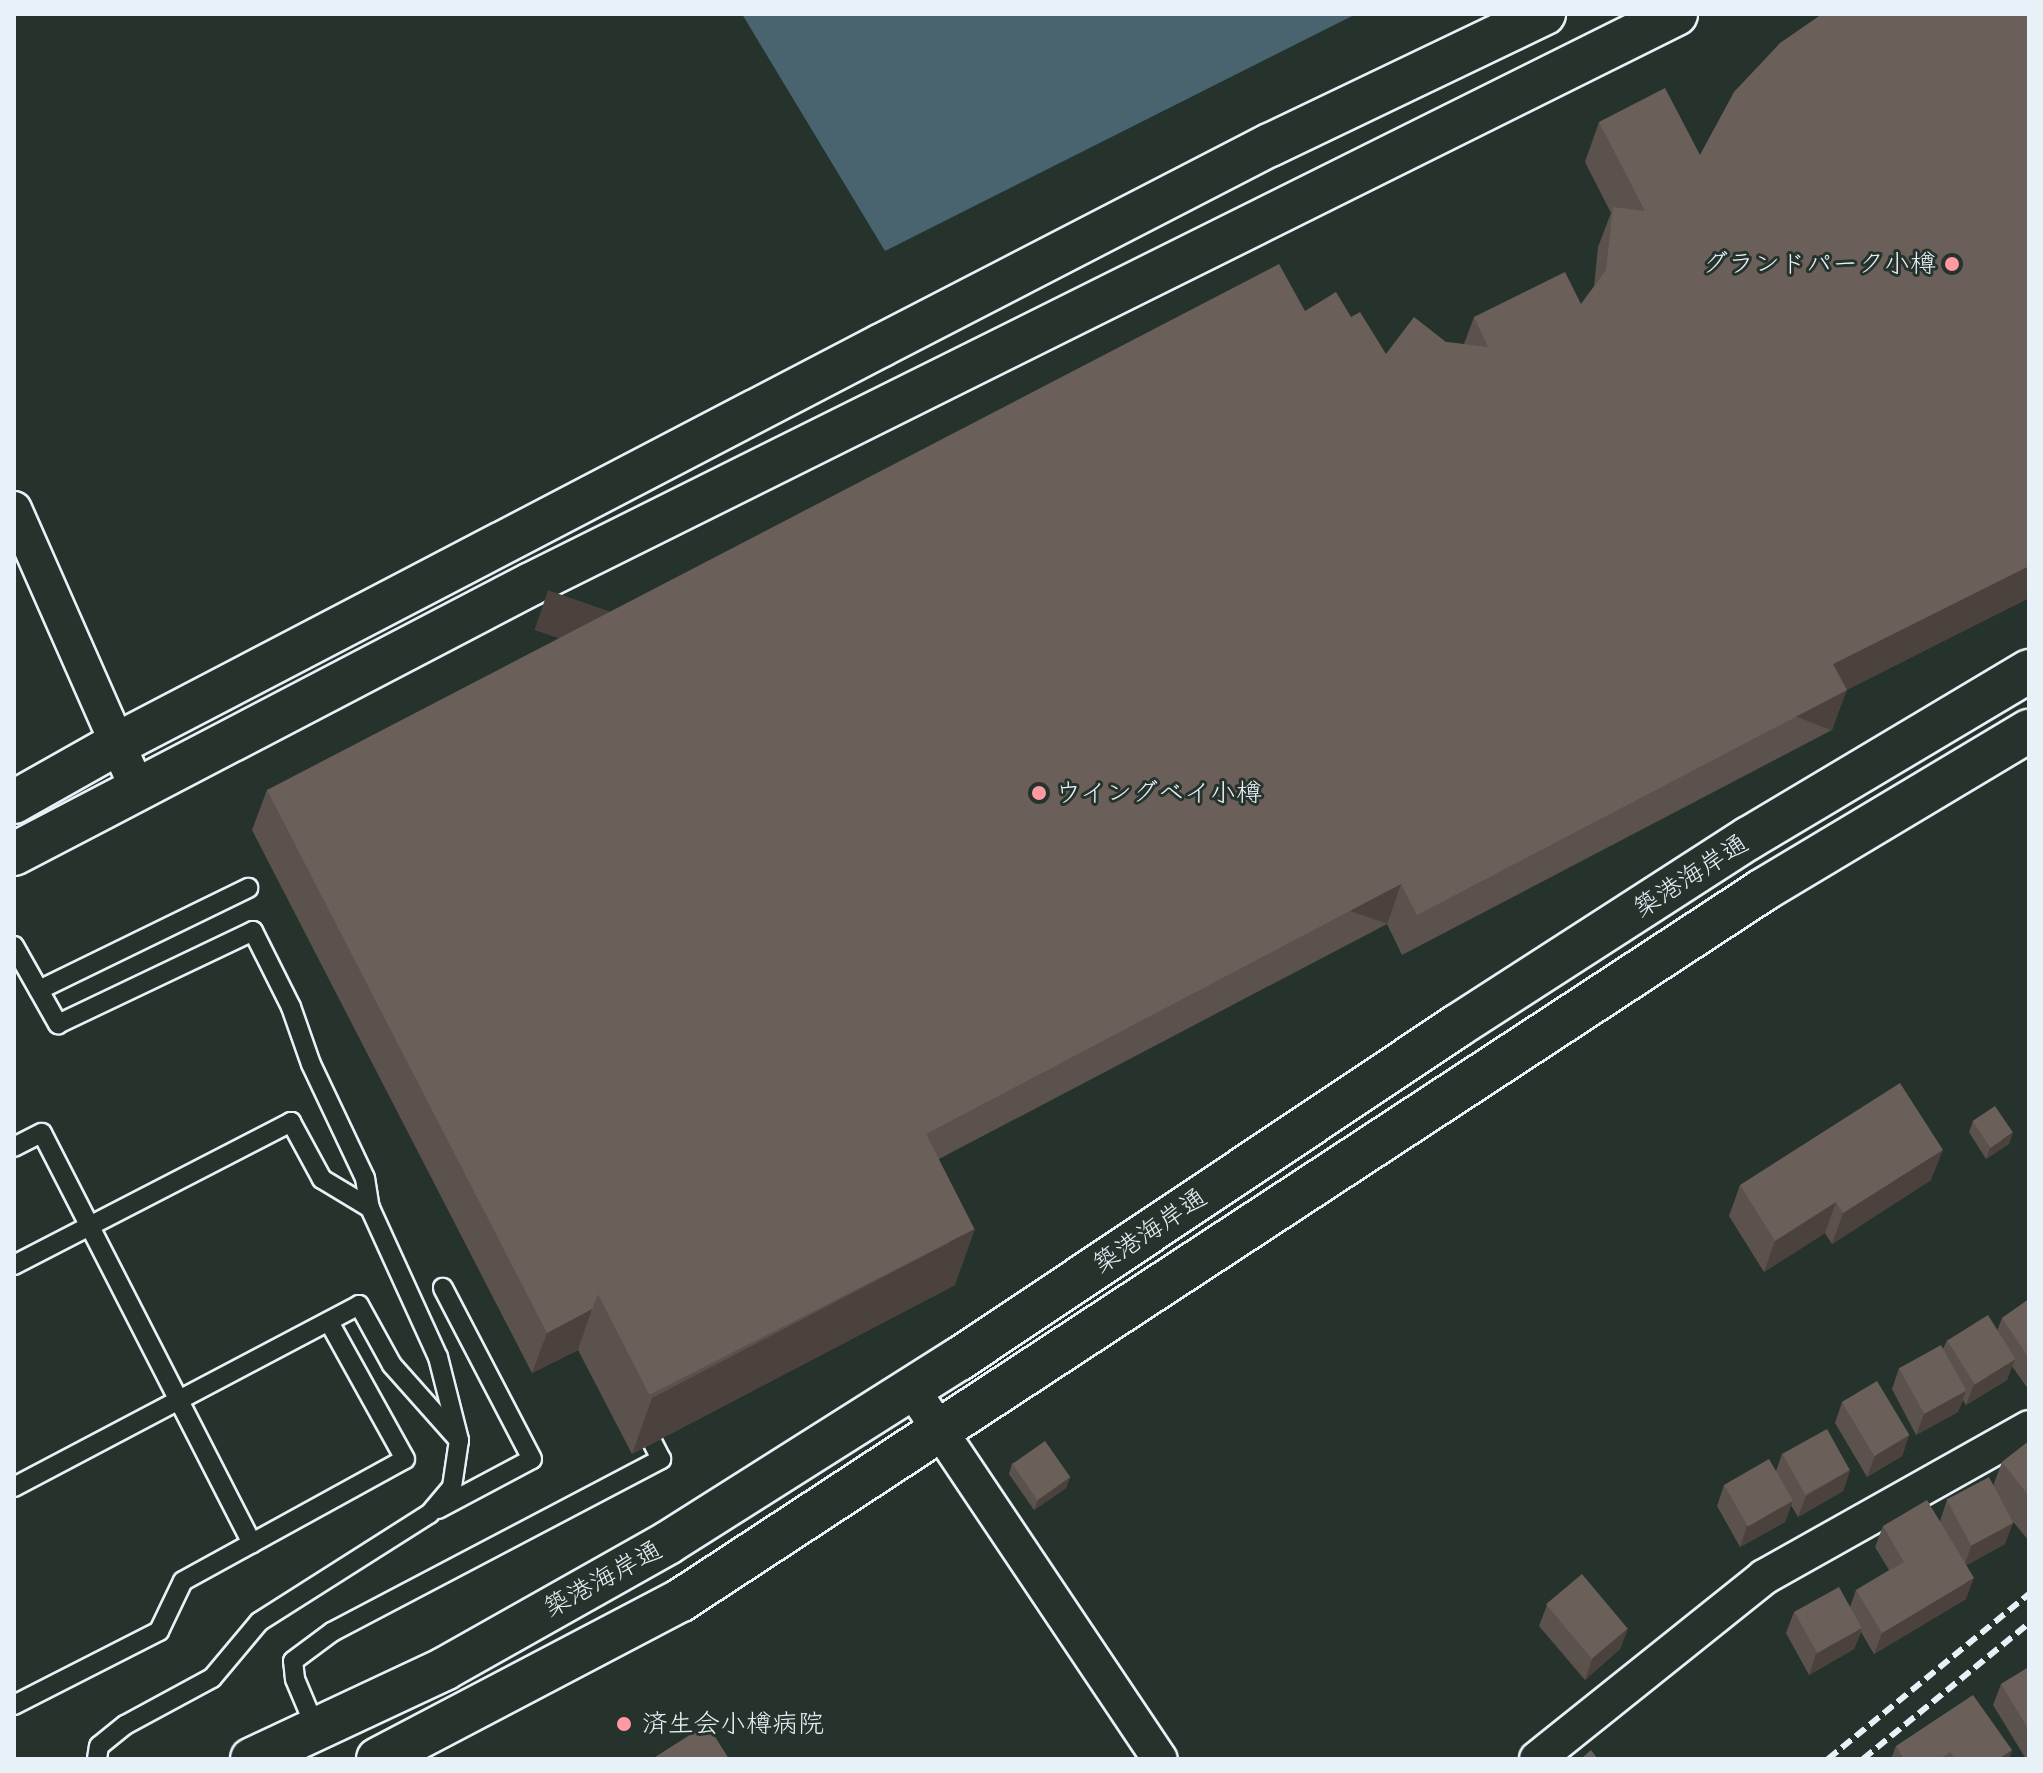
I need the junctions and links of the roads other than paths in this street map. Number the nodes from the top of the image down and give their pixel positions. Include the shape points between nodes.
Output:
1 (1544, 14) edge
2 (1676, 14) edge
3 (14, 509) edge
4 (2029, 671) edge
5 (2029, 731) edge
6 (117, 744) junction
7 (137, 788) junction
8 (14, 802) edge
9 (14, 854) edge
10 (248, 888) dead end
11 (14, 946) edge
12 (39, 990) junction
13 (14, 1147) edge
14 (370, 1208) junction
15 (90, 1226) junction
16 (14, 1265) edge
17 (443, 1288) dead end
18 (329, 1322) junction
19 (912, 1389) junction
20 (179, 1401) junction
21 (2029, 1428) edge
22 (940, 1433) junction
23 (459, 1440) junction
24 (653, 1443) edge
25 (14, 1487) edge
26 (429, 1514) junction
27 (252, 1543) junction
28 (14, 1705) edge
29 (316, 1729) junction
30 (97, 1759) edge
31 (252, 1759) edge
32 (378, 1759) edge
33 (1160, 1759) edge
34 (1537, 1759) edge

1 - 6 street via 1242,159
2 - 7 street via 531,584
3 - 6 street
4 - 19 street, 築港海岸通 via 1749,838
5 - 22 street, 築港海岸通 via 1763,890
6 - 7 street
6 - 8 street
7 - 9 street
10 - 12 lane
11 - 12 lane
12 - 14 lane via 58,1024 253,931 365,1178
13 - 15 lane via 42,1133
14 - 15 lane via 322,1179 291,1122
14 - 23 lane via 438,1357
15 - 16 lane
15 - 20 lane
17 - 26 lane via 532,1459
18 - 20 lane
18 - 23 lane via 359,1305 392,1365
18 - 27 lane via 405,1459
19 - 22 street
19 - 29 street, 築港海岸通 via 669,1542 444,1669
20 - 25 lane
20 - 27 lane
21 - 34 street via 1764,1577
22 - 32 street, 築港海岸通 via 681,1600
22 - 33 street
23 - 26 lane via 452,1487
24 - 29 lane via 661,1459 332,1632 293,1661
26 - 30 lane via 259,1622 212,1678 125,1725 99,1746
27 - 28 lane via 183,1581 159,1631
29 - 31 street, 築港海岸通

